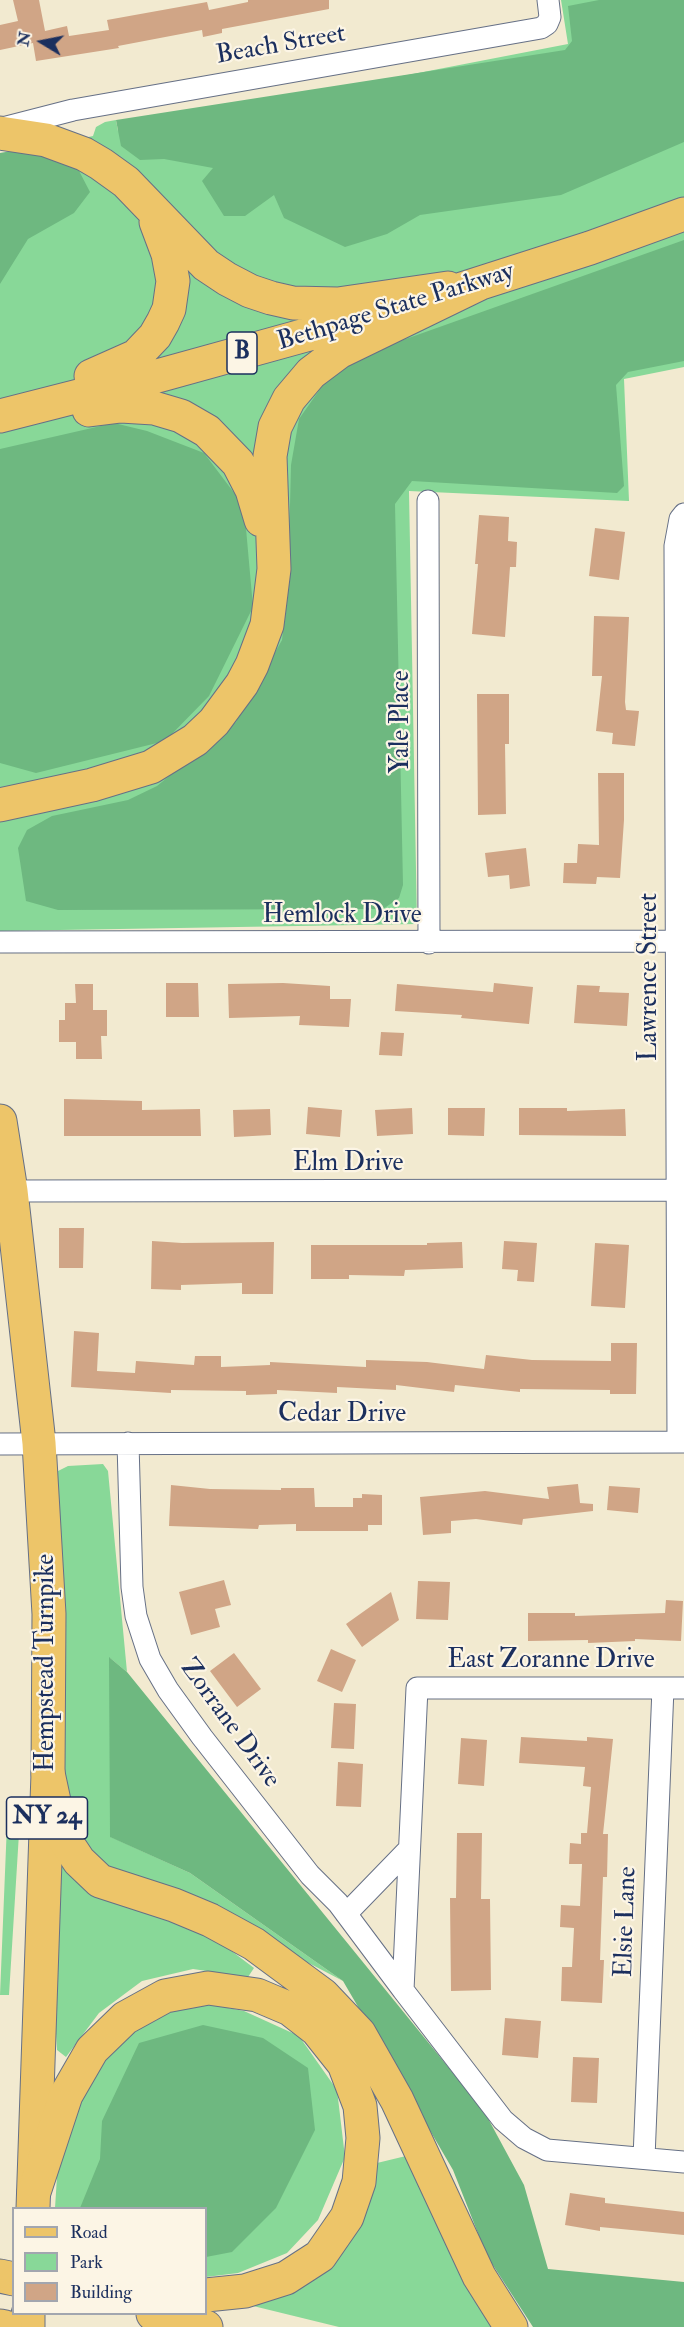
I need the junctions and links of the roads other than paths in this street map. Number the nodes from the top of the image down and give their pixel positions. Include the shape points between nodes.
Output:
1 (548, 0) edge
2 (0, 129) edge
3 (0, 133) edge
4 (152, 212) junction
5 (684, 214) edge
6 (481, 283) junction
7 (0, 416) edge
8 (428, 501) dead end
9 (684, 514) edge
10 (274, 568) junction
11 (0, 805) edge
12 (680, 941) edge
13 (0, 942) edge
14 (429, 943) junction
15 (0, 1121) edge
16 (6, 1189) edge
17 (681, 1190) edge
18 (681, 1442) edge
19 (0, 1443) edge
20 (39, 1443) junction
21 (128, 1443) junction
22 (674, 1688) edge
23 (48, 1773) junction
24 (409, 1849) junction
25 (346, 1914) junction
26 (403, 1990) junction
27 (644, 2158) junction
28 (684, 2162) edge
29 (33, 2200) edge
30 (207, 2295) edge
31 (161, 2315) edge
32 (0, 2326) edge
33 (6, 2327) edge
34 (206, 2327) edge
35 (511, 2327) edge

1 - 2 street, Beach Street via 550,17 541,28 73,110
3 - 4 main road via 46,140 84,154 115,173
4 - 6 main road via 206,265 227,279 250,291 293,303 338,304
4 - 7 main road via 168,254 173,281 169,309 155,336 136,356 120,365
5 - 6 main road, Bethpage State Parkway / B
6 - 7 main road, Bethpage State Parkway / B via 262,348
6 - 10 main road via 355,342 299,385 281,414 272,442 269,473
7 - 10 main road via 138,405 169,411 194,423 218,440 246,476
8 - 14 street, Yale Place
9 - 12 street, Lawrence Street via 675,546
10 - 11 main road via 267,625 252,666 228,705 195,740 151,767 121,778
12 - 14 street, Hemlock Drive
12 - 17 street, Lawrence Street
13 - 14 street, Hemlock Drive
15 - 16 main road, Hempstead Turnpike / NY 24
16 - 17 street, Elm Drive
16 - 20 main road, Hempstead Turnpike / NY 24
17 - 18 street, Lawrence Street
18 - 21 street, Cedar Drive
19 - 20 street, Cedar Drive
20 - 21 street, Cedar Drive
20 - 23 main road, Hempstead Turnpike / NY 24 via 50,1614
21 - 25 street, Zorrane Drive via 132,1587 136,1616 150,1659 202,1737 310,1875
22 - 24 street, East Zoranne Drive via 417,1688
22 - 27 street, Elsie Lane
23 - 29 main road, Hempstead Turnpike / NY 24
23 - 35 main road via 61,1834 79,1861 100,1881 174,1905 254,1944 323,1995 359,2033 397,2100 479,2276
24 - 25 street
24 - 26 street
25 - 26 street, Zorrane Drive
26 - 27 street, Zorrane Drive via 503,2120 524,2139 554,2151
27 - 28 street, Zorrane Drive
29 - 30 main road via 66,2095 92,2050 125,2018 165,1996 208,1988 257,1995 290,2009 317,2031 344,2064 360,2106 363,2138 358,2182 348,2217 320,2256 286,2278 245,2291
31 - 34 main road
32 - 33 main road

